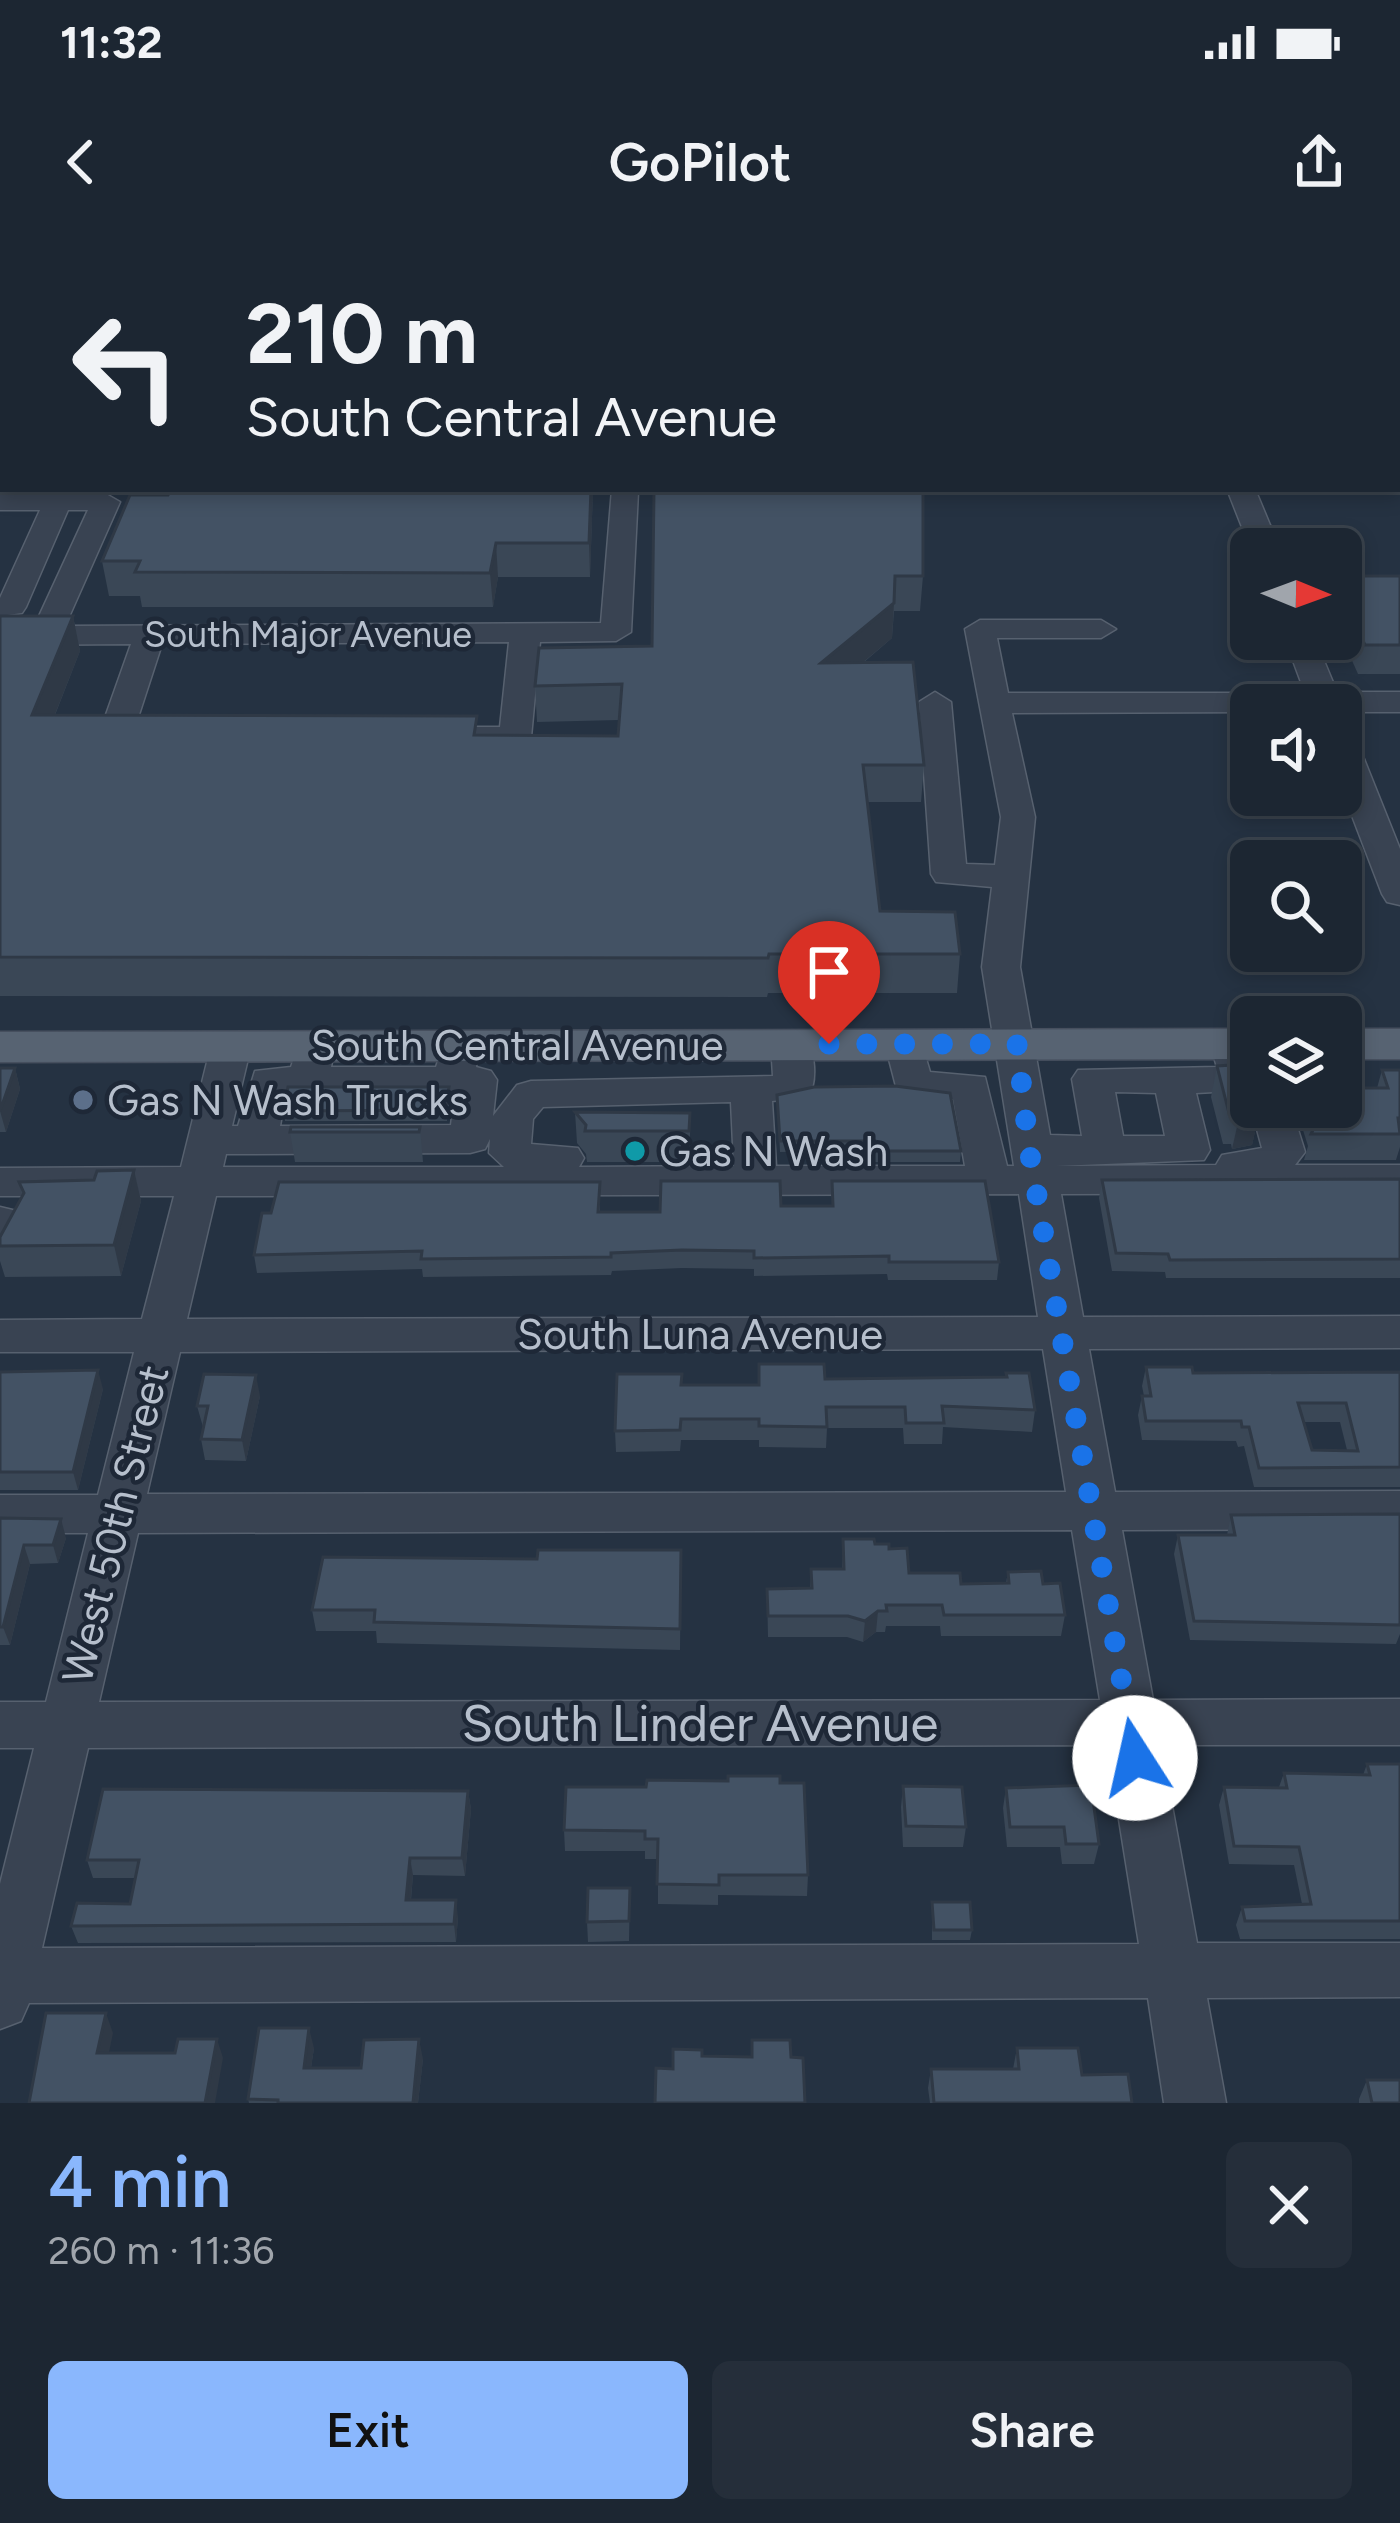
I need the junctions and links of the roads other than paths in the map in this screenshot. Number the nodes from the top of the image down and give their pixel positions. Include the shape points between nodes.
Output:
1 (623, 492) dead end
2 (1242, 492) edge
3 (0, 502) edge
4 (58, 502) junction
5 (1257, 528) edge
6 (3, 620) edge
7 (1101, 629) dead end
8 (525, 632) junction
9 (150, 634) junction
10 (46, 635) junction
11 (935, 702) dead end
12 (1400, 702) edge
13 (994, 703) junction
14 (1230, 703) edge
15 (1362, 703) edge
16 (437, 737) edge
17 (184, 739) edge
18 (1362, 798) edge
19 (1010, 877) junction
20 (1400, 895) edge
21 (1400, 1043) edge
22 (791, 1044) junction
23 (905, 1044) junction
24 (1017, 1044) junction
25 (1362, 1044) edge
26 (230, 1046) junction
27 (0, 1047) edge
28 (311, 1063) junction
29 (456, 1063) junction
30 (1230, 1070) edge
31 (1230, 1074) edge
32 (1173, 1080) junction
33 (751, 1089) junction
34 (1273, 1128) edge
35 (1113, 1149) junction
36 (220, 1154) junction
37 (1017, 1165) junction
38 (1400, 1179) edge
39 (0, 1182) edge
40 (0, 1222) edge
41 (0, 1239) edge
42 (1400, 1332) edge
43 (1063, 1333) junction
44 (161, 1335) junction
45 (0, 1336) edge
46 (1400, 1510) edge
47 (1093, 1511) junction
48 (0, 1514) edge
49 (118, 1514) junction
50 (1400, 1722) edge
51 (1129, 1723) junction
52 (0, 1725) edge
53 (67, 1725) junction
54 (1400, 1970) edge
55 (1172, 1971) junction
56 (2, 1985) edge
57 (1195, 2103) edge

1 - 8 street, South Major Avenue via 616,632
2 - 5 street
3 - 4 street
4 - 6 street
4 - 10 street via 106,502
6 - 10 street, South Major Avenue
7 - 13 street via 980,629
8 - 9 street, South Major Avenue
8 - 16 street via 515,736
9 - 10 street, South Major Avenue
9 - 17 street via 114,740
11 - 19 street via 949,874
12 - 15 street
13 - 14 street
13 - 19 street via 1018,817
18 - 20 street
19 - 24 street via 1001,967
21 - 25 main road
22 - 23 main road, South Central Avenue
22 - 29 main road, South Central Avenue
22 - 33 street via 794,1088
23 - 24 main road, South Central Avenue
23 - 37 street via 912,1085 971,1086
24 - 30 main road, South Central Avenue
24 - 37 street
26 - 27 main road, South Central Avenue
26 - 28 main road, South Central Avenue
26 - 36 street, West 50th Street
28 - 29 main road, South Central Avenue
28 - 36 street via 269,1080
29 - 36 street via 477,1080 470,1139
31 - 32 street
32 - 35 street via 1189,1150
32 - 35 street via 1092,1079
33 - 33 street via 531,1094 513,1117 510,1153 754,1163
34 - 35 street via 1283,1153 1268,1165 1149,1166
35 - 37 street
36 - 37 street
36 - 39 street
36 - 44 street, West 50th Street
37 - 38 street
37 - 43 street
40 - 41 street
42 - 43 street, South Luna Avenue
43 - 44 street, South Luna Avenue
43 - 47 street
44 - 45 street, South Luna Avenue
44 - 49 street, West 50th Street
46 - 47 street
47 - 49 street
47 - 51 street
48 - 49 street
49 - 53 street, West 50th Street
50 - 51 street, South Linder Avenue
51 - 53 street, South Linder Avenue
51 - 55 street
52 - 53 street, South Linder Avenue
53 - 56 street, West 50th Street
54 - 55 street
55 - 56 street
55 - 57 street

